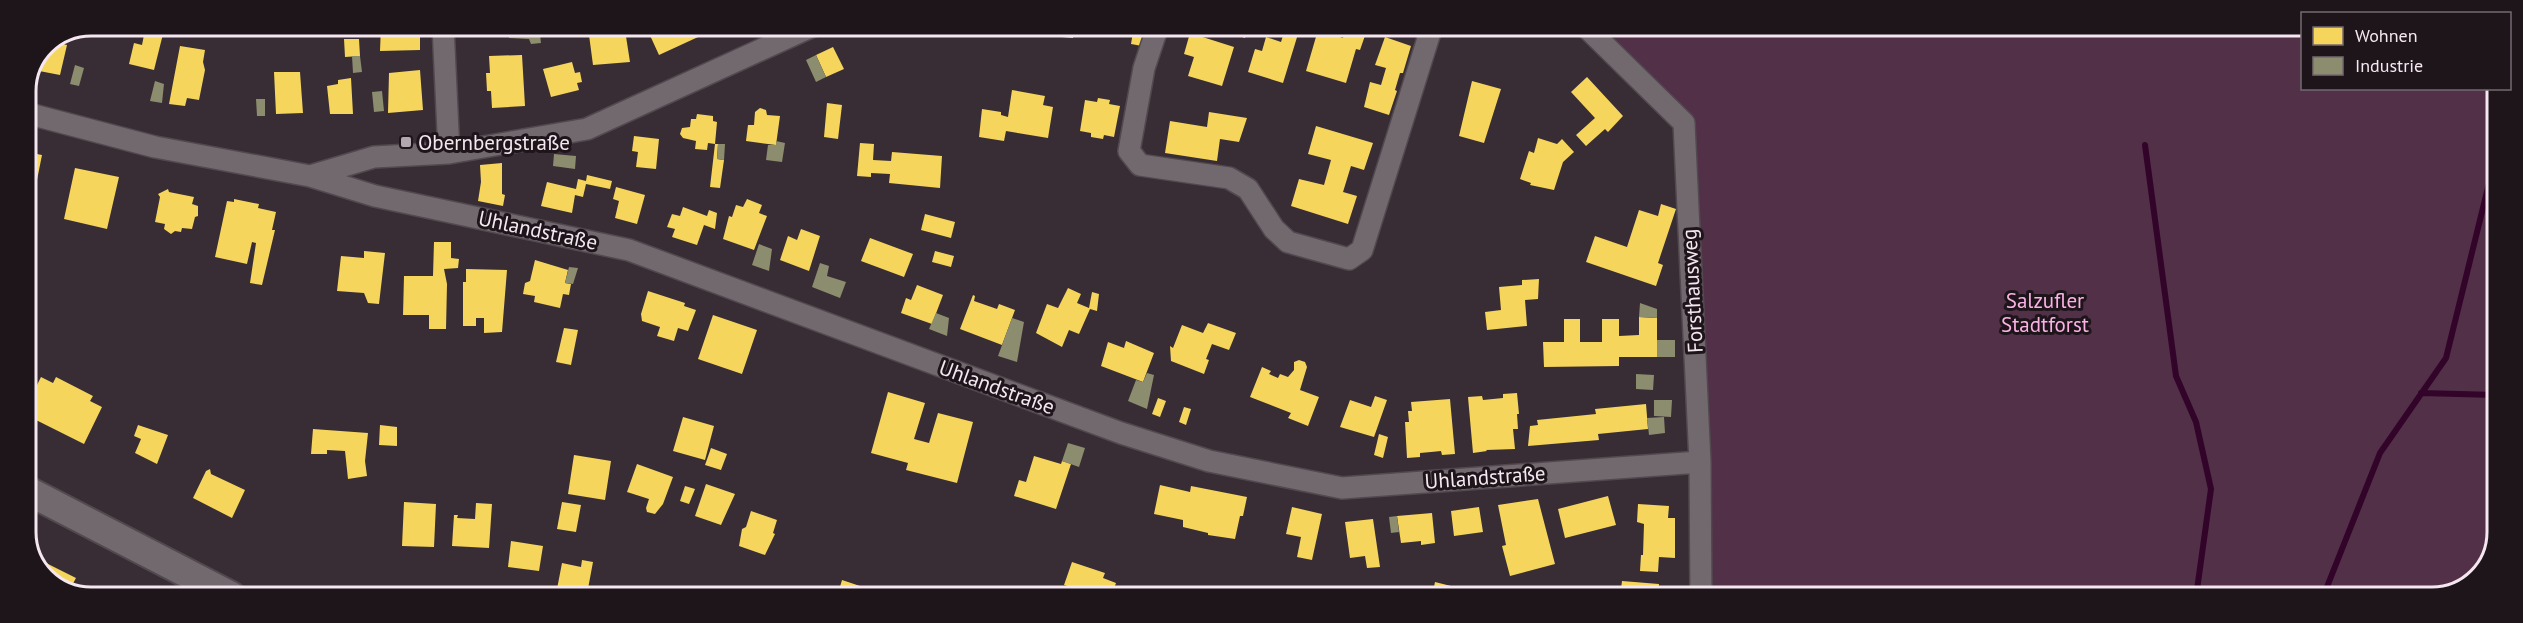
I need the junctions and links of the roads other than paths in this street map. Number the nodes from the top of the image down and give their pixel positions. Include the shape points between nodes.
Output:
1 (443, 36) edge
2 (791, 36) edge
3 (1155, 36) edge
4 (1429, 36) edge
5 (1595, 36) edge
6 (36, 116) edge
7 (449, 153) junction
8 (310, 176) junction
9 (1700, 462) junction
10 (36, 495) edge
11 (214, 587) edge
12 (1701, 587) edge

1 - 7 street
2 - 7 street via 587,129
3 - 4 street via 1144,68 1129,151 1140,165 1229,178 1248,189 1274,229 1288,242 1348,259 1362,250
5 - 9 street, Forsthausweg via 1684,123
6 - 8 street via 155,147
7 - 8 street via 374,157
8 - 9 street, Uhlandstraße via 375,196 628,250 1121,433 1209,461 1342,488
9 - 12 street, Forsthausweg
10 - 11 main road

